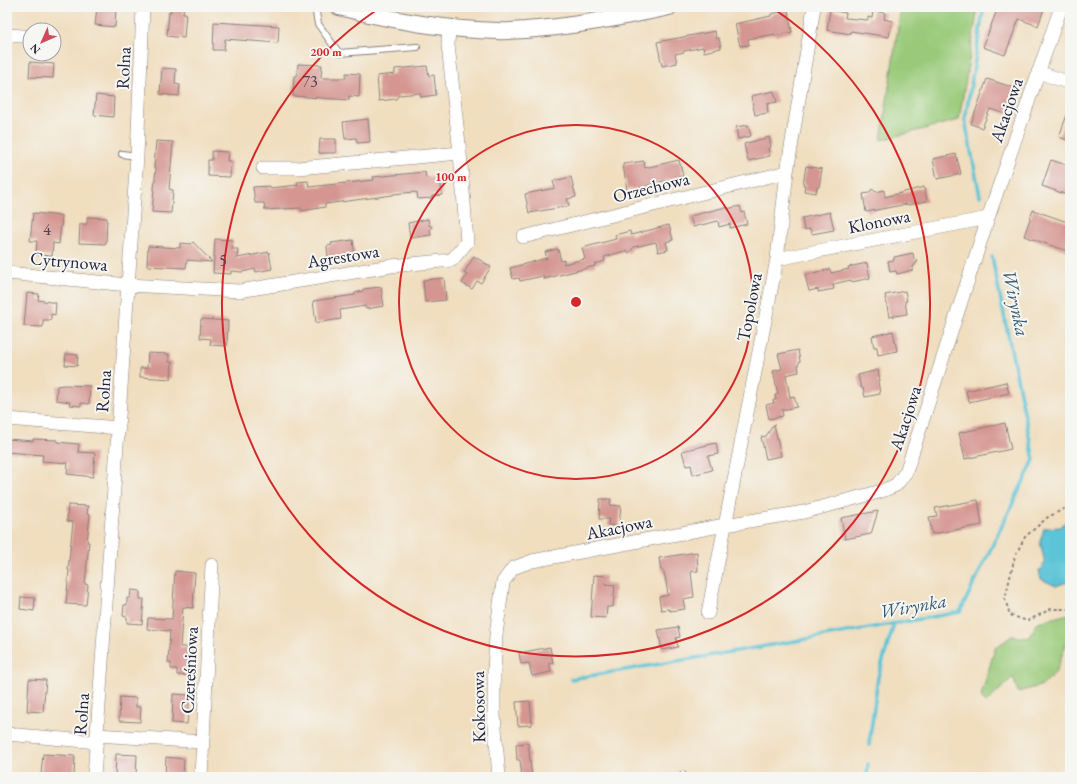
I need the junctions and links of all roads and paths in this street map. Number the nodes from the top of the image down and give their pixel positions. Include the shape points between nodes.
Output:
1 (143, 7) edge
2 (315, 7) edge
3 (339, 7) edge
4 (669, 7) edge
5 (814, 7) edge
6 (1061, 7) edge
7 (448, 28) junction
8 (7, 35) edge
9 (22, 36) edge
10 (417, 47) dead end
11 (1038, 72) junction
12 (1070, 83) edge
13 (460, 153) junction
14 (122, 154) dead end
15 (137, 156) junction
16 (263, 168) dead end
17 (786, 172) junction
18 (988, 218) junction
19 (523, 237) dead end
20 (777, 259) junction
21 (7, 273) edge
22 (128, 285) junction
23 (7, 419) edge
24 (119, 428) junction
25 (1070, 506) edge
26 (725, 525) junction
27 (212, 566) dead end
28 (1070, 609) edge
29 (708, 613) dead end
30 (496, 635) joint
31 (7, 734) edge
32 (97, 738) junction
33 (203, 742) junction
34 (94, 777) edge
35 (201, 777) edge
36 (499, 777) edge

1 - 15 street, Rolna
2 - 10 lane via 318,24 339,53
3 - 7 street
4 - 7 street via 553,28 499,31
5 - 17 street, Topolowa
6 - 11 street, Akacjowa
7 - 13 street, Agrestowa
8 - 9 street
11 - 12 street
11 - 18 street, Akacjowa
13 - 16 street via 298,168
13 - 22 street, Agrestowa via 467,242 452,260 391,266 239,291
14 - 15 lane
15 - 22 street, Rolna
17 - 19 street, Orzechowa
17 - 20 street, Topolowa
18 - 20 street, Klonowa
18 - 26 street, Akacjowa via 906,472 896,485 804,512
20 - 26 street, Topolowa
21 - 22 street, Cytrynowa
22 - 24 street, Rolna
23 - 24 street
24 - 32 street, Rolna
25 - 28 path via 1048,517 1025,537 1015,556 1005,599 1010,616 1027,622 1051,609
26 - 29 street, Topolowa
26 - 30 street, Akacjowa via 532,561 513,568 503,582
27 - 33 street, Czereśniowa
30 - 36 street, Kokosowa via 494,715
31 - 32 street
32 - 33 street
32 - 34 street, Rolna
33 - 35 street, Czereśniowa

